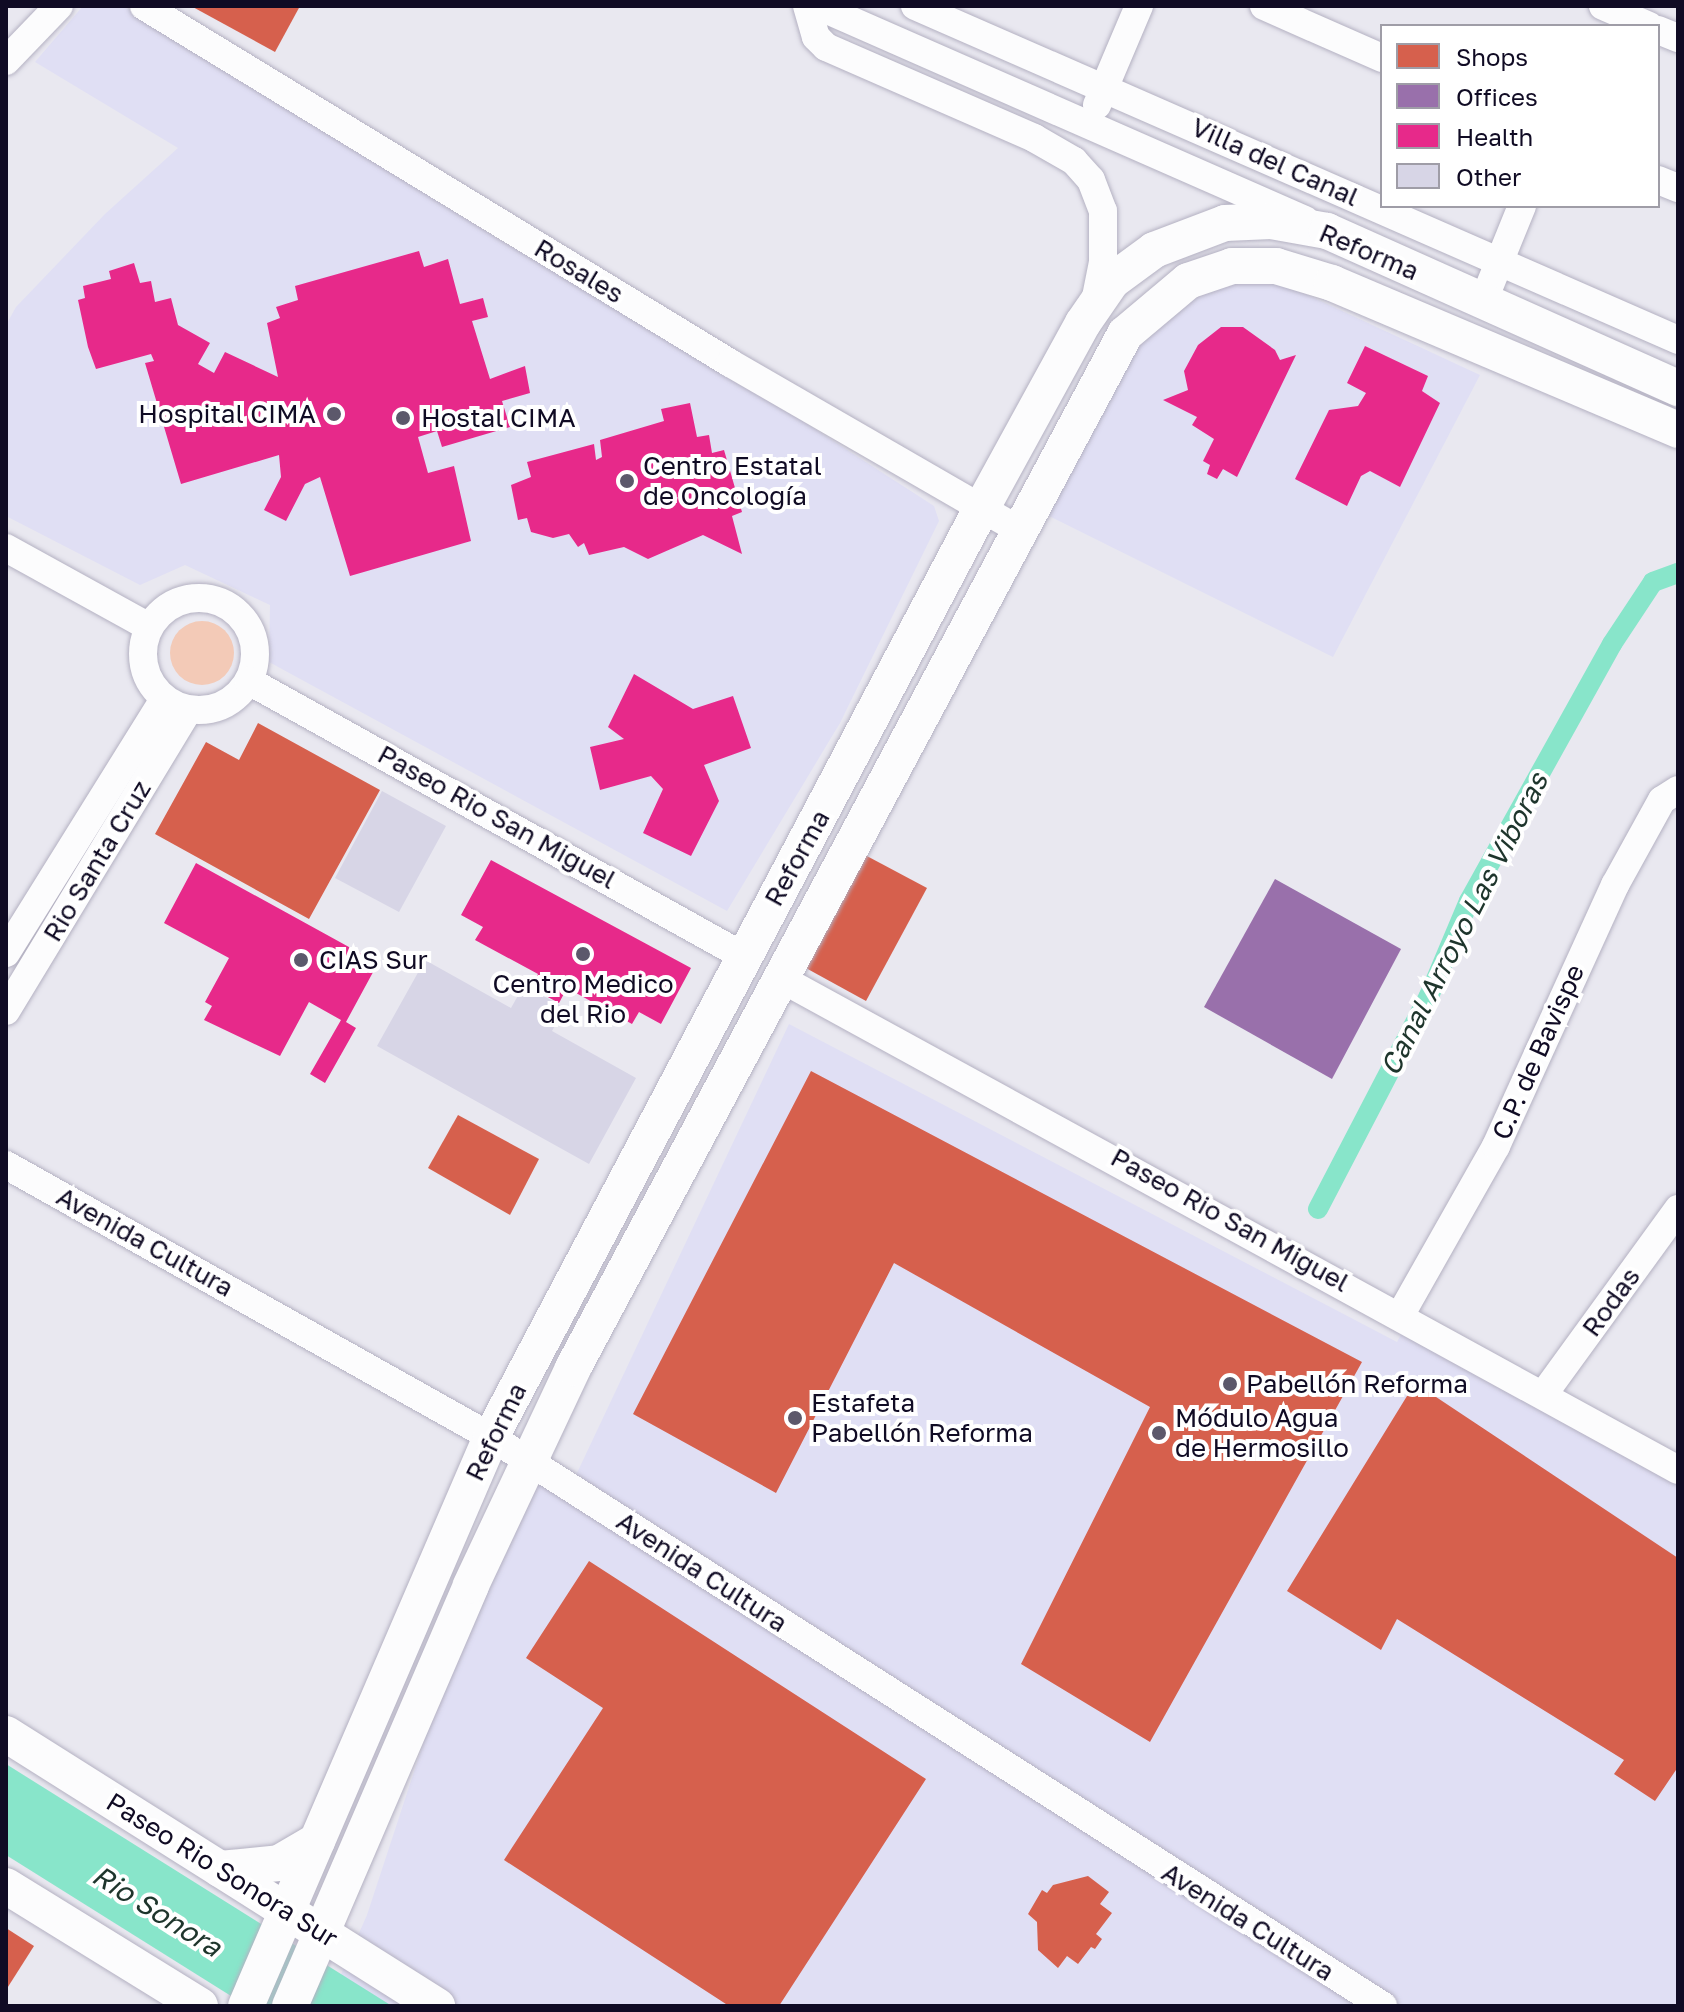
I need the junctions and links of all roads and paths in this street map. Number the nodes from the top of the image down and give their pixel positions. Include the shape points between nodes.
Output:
1 (59, 6) edge
2 (144, 6) edge
3 (807, 6) edge
4 (818, 6) edge
5 (915, 6) edge
6 (1139, 6) edge
7 (1264, 6) edge
8 (1605, 12) edge
9 (1643, 24) edge
10 (1380, 57) edge
11 (6, 61) edge
12 (1104, 88) junction
13 (1090, 122) junction
14 (1074, 161) junction
15 (1521, 208) edge
16 (1327, 231) junction
17 (1498, 260) junction
18 (1095, 302) junction
19 (1483, 302) junction
20 (1678, 340) edge
21 (1588, 349) junction
22 (1574, 385) junction
23 (1678, 388) edge
24 (1678, 430) edge
25 (980, 511) junction
26 (1018, 529) junction
27 (6, 548) edge
28 (149, 627) junction
29 (249, 681) junction
30 (176, 704) junction
31 (1675, 790) edge
32 (812, 832) junction
33 (6, 953) edge
34 (740, 963) junction
35 (784, 966) junction
36 (6, 1011) edge
37 (717, 1094) junction
38 (6, 1165) edge
39 (1678, 1209) edge
40 (1401, 1314) junction
41 (1543, 1395) junction
42 (491, 1437) junction
43 (528, 1461) junction
44 (1678, 1470) edge
45 (6, 1734) edge
46 (317, 1841) junction
47 (220, 1869) junction
48 (344, 1885) junction
49 (6, 1886) edge
50 (283, 1920) junction
51 (319, 1942) junction
52 (371, 1964) junction
53 (200, 2006) edge
54 (246, 2006) edge
55 (290, 2006) edge
56 (437, 2006) edge
57 (1383, 2006) edge

1 - 11 street
2 - 25 street, Rosales
3 - 14 street via 816,37 826,47 1044,142
4 - 13 street, Villa del Canal
5 - 12 street, Villa del Canal
6 - 12 street
7 - 10 street
8 - 9 street
12 - 13 street
12 - 17 street, Villa del Canal
13 - 14 street
13 - 16 street, Villa del Canal
14 - 18 street via 1091,180 1103,211 1103,262
15 - 17 street
16 - 18 main road, Reforma via 1271,221 1207,228 1154,250 1112,281
16 - 19 main road, Reforma
17 - 19 street
17 - 20 street, Villa del Canal
18 - 25 main road, Reforma
19 - 21 main road, Reforma
21 - 22 main road
21 - 23 main road, Reforma
22 - 24 main road, Reforma
22 - 26 main road, Reforma via 1303,272 1257,264 1216,270 1167,295 1125,334
25 - 26 street, Rosales
25 - 32 main road, Reforma
26 - 35 main road, Reforma
27 - 28 street
28 - 29 street via 177,601 196,597 233,608 254,640 256,660
28 - 30 street via 143,666
29 - 30 street via 225,705
29 - 34 street, Paseo Rio San Miguel
30 - 33 street, Rio Santa Cruz
30 - 36 street, Rio Santa Cruz
31 - 40 street, C.P. de Bavispe via 1615,885 1496,1146
32 - 34 main road, Reforma
32 - 35 main road via 829,852
34 - 37 main road via 752,985 715,1067
34 - 42 main road, Reforma
35 - 37 main road, Reforma
35 - 40 street, Paseo Rio San Miguel
37 - 43 main road, Reforma
38 - 42 street, Avenida Cultura
39 - 41 street, Rodas
40 - 41 street, Paseo Rio San Miguel
41 - 44 street, Paseo Rio San Miguel
42 - 43 street, Avenida Cultura
42 - 46 main road, Reforma
43 - 48 main road, Reforma
43 - 57 street, Avenida Cultura
45 - 47 main road, Paseo Rio Sonora Sur
46 - 47 main road via 279,1863
46 - 50 main road, Reforma
47 - 50 main road, Paseo Rio Sonora Sur
48 - 51 main road, Reforma
48 - 52 main road
49 - 53 main road
50 - 51 main road, Paseo Rio Sonora Sur
50 - 54 main road, Reforma
51 - 52 main road, Paseo Rio Sonora Sur
51 - 55 main road, Reforma
52 - 56 main road, Paseo Rio Sonora Sur

